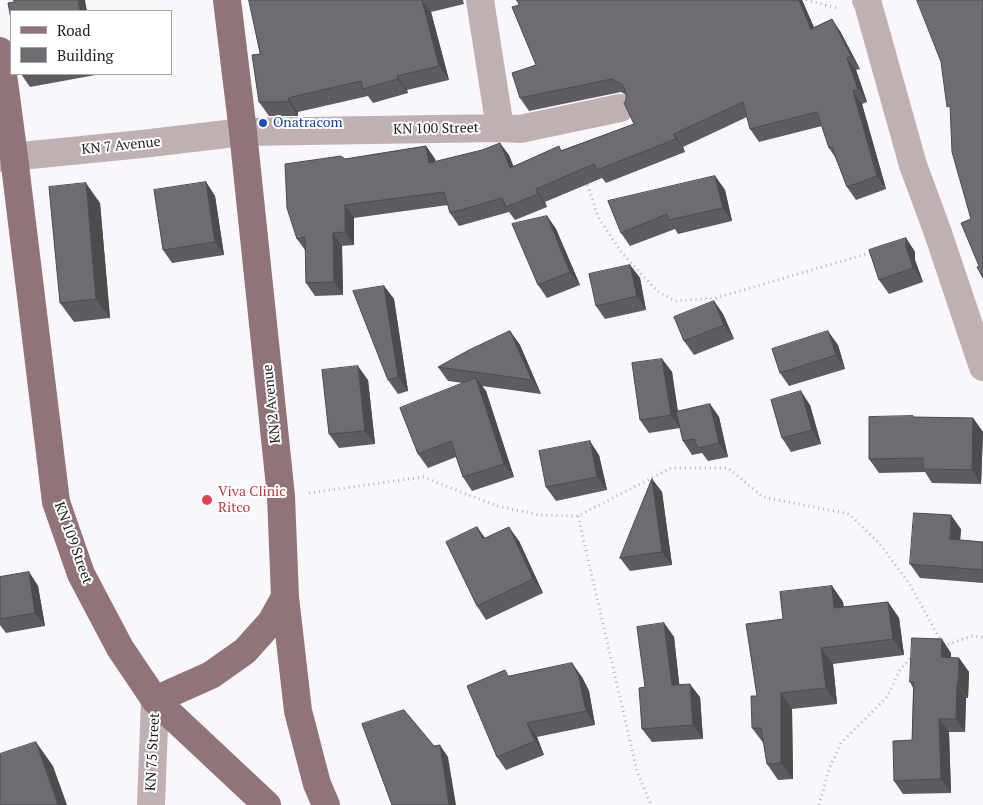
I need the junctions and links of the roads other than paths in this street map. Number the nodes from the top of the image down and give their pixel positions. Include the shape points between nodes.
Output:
1 (227, 0) edge
2 (480, 0) edge
3 (866, 0) edge
4 (0, 51) edge
5 (620, 108) dead end
6 (500, 128) junction
7 (243, 132) junction
8 (7, 158) edge
9 (983, 367) edge
10 (285, 597) junction
11 (155, 700) junction
12 (150, 805) edge
13 (267, 805) edge
14 (326, 805) edge

1 - 7 main road, KN 2 Avenue
2 - 6 street, KN 100 Street
3 - 9 street via 913,165
4 - 8 main road, KN 109 Street
5 - 6 street via 520,128
6 - 7 street, KN 100 Street
7 - 8 street, KN 7 Avenue
7 - 10 main road, KN 2 Avenue via 281,496
8 - 11 main road, KN 109 Street via 56,502 81,574 120,648
10 - 11 main road via 271,622 245,651 211,675
10 - 14 main road, KN 2 Avenue via 298,711 317,784
11 - 12 street, KN 75 Street
11 - 13 main road, KN 109 Street

